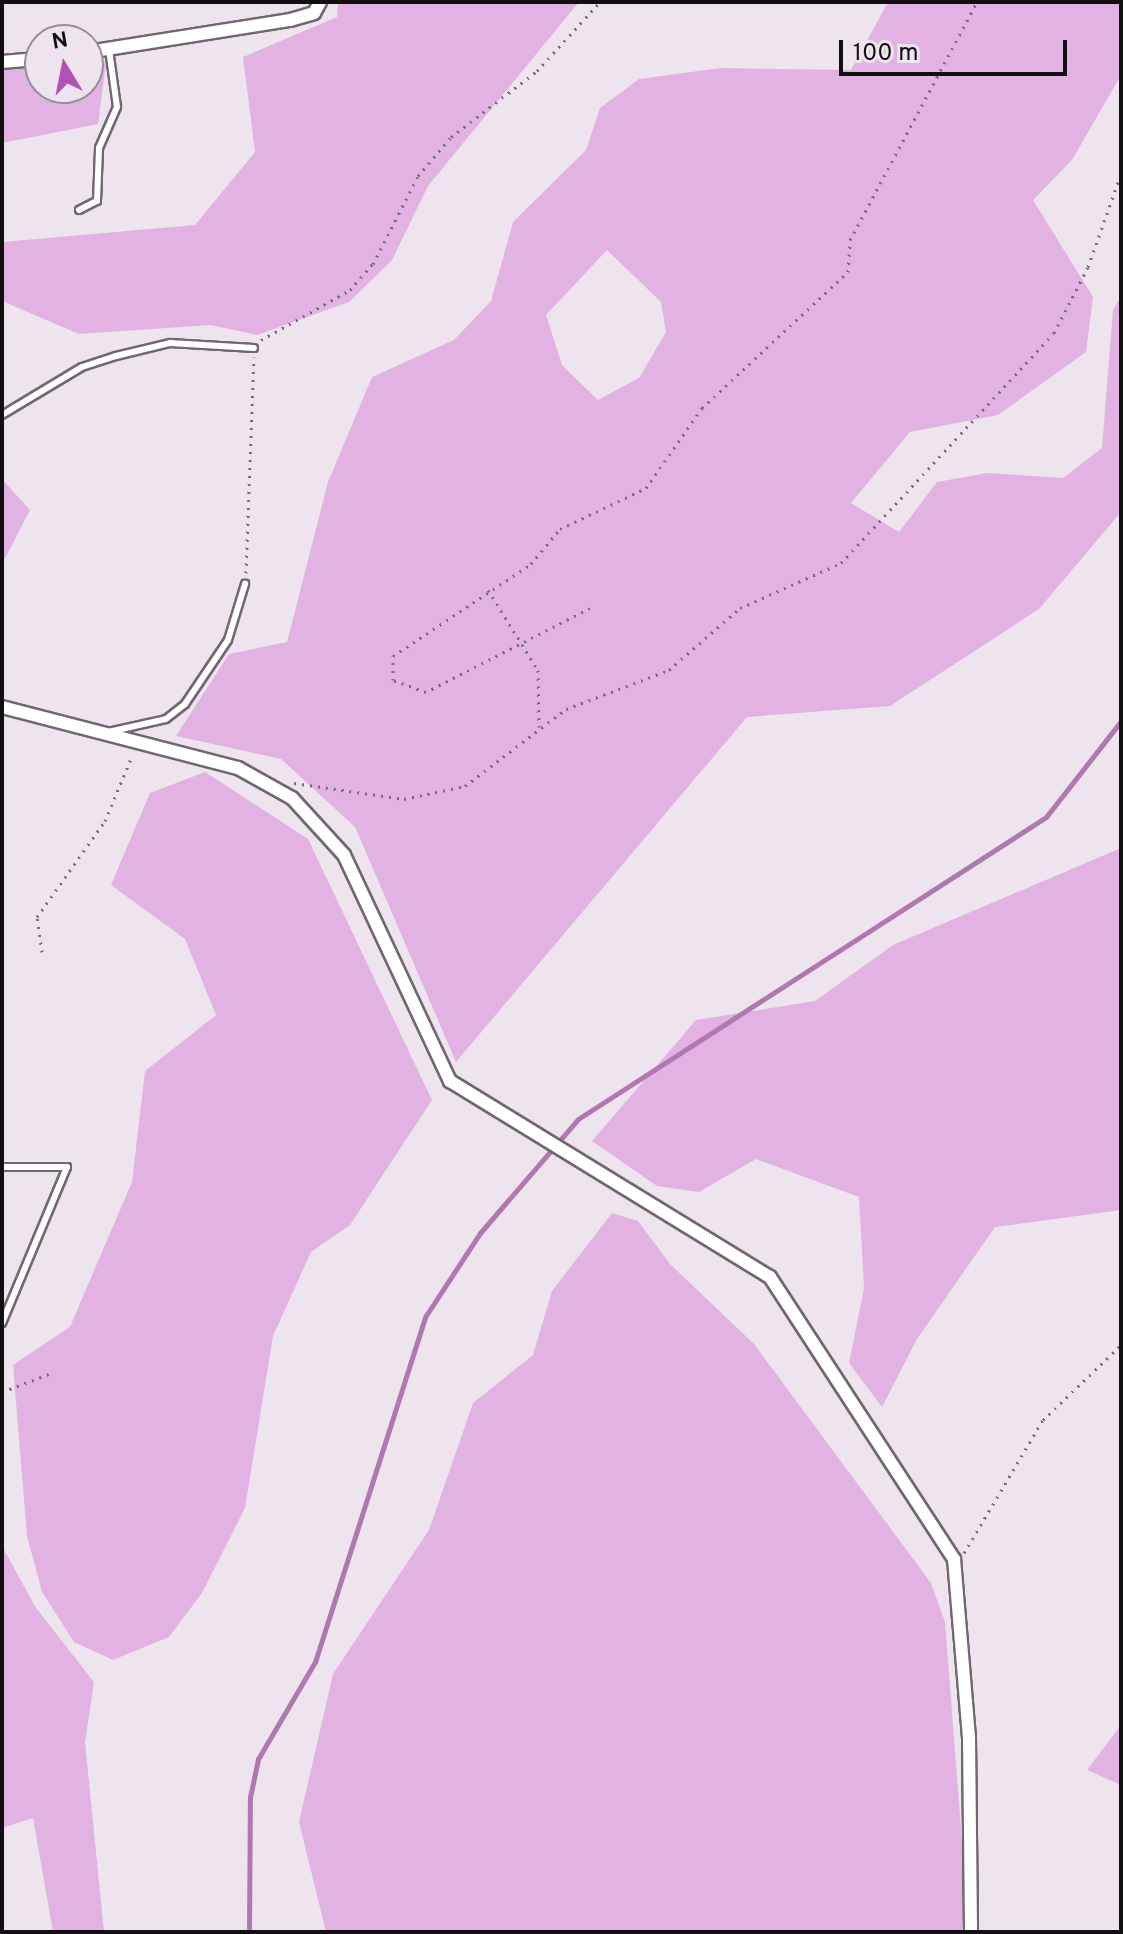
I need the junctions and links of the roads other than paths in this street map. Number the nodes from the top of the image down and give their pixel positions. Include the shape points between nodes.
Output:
1 (320, 2) edge
2 (109, 49) junction
3 (104, 50) edge
4 (24, 60) edge
5 (2, 62) edge
6 (79, 210) dead end
7 (254, 348) road end
8 (2, 415) edge
9 (245, 584) road end
10 (2, 707) edge
11 (108, 732) junction
12 (2, 1167) edge
13 (2, 1323) edge
14 (971, 1932) edge

1 - 2 street via 314,13 290,20
2 - 3 street
2 - 6 lane via 117,107 99,148 97,201
4 - 5 street
7 - 8 lane via 170,343 116,356 82,367
9 - 11 lane via 228,640 185,704 166,719
10 - 11 street
11 - 14 street via 270,781 344,855 450,1081 770,1277 954,1559 969,1737
12 - 13 lane via 67,1167

